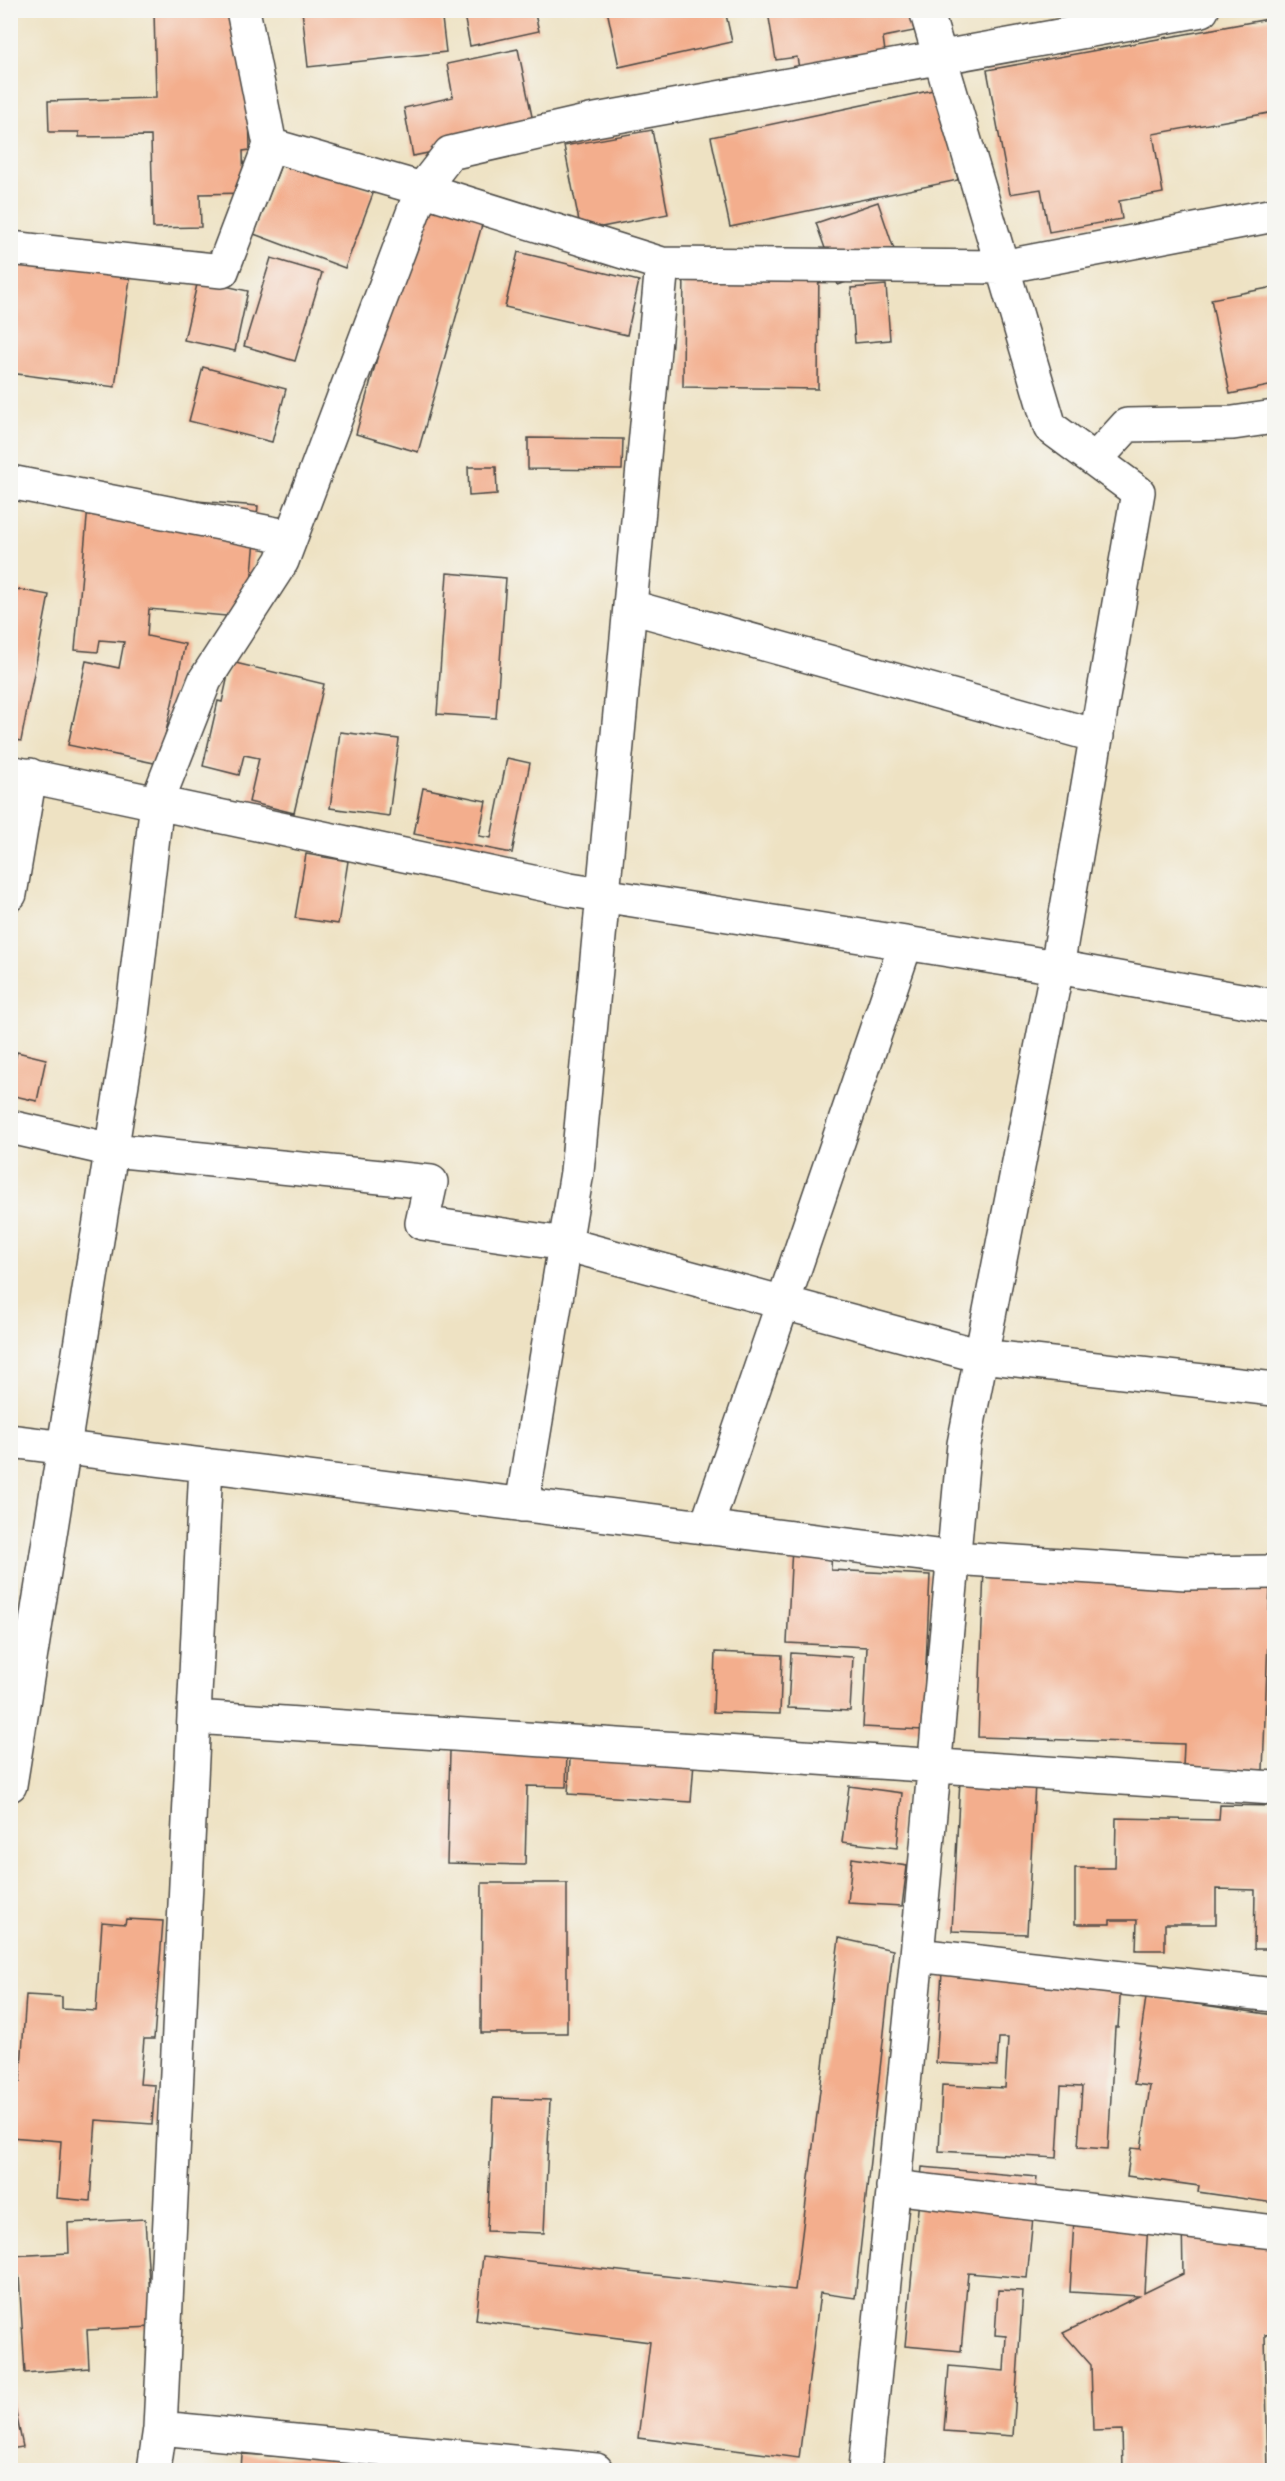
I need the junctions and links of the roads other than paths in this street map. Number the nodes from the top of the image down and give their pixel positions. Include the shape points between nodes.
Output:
1 (243, 10) edge
2 (926, 10) edge
3 (1202, 10) edge
4 (940, 59) junction
5 (270, 145) junction
6 (422, 189) junction
7 (1275, 214) edge
8 (10, 248) edge
9 (662, 264) junction
10 (1002, 267) junction
11 (1275, 417) edge
12 (1095, 460) junction
13 (10, 482) edge
14 (291, 537) junction
15 (631, 607) junction
16 (1097, 736) junction
17 (20, 773) edge
18 (157, 802) junction
19 (10, 894) edge
20 (603, 895) junction
21 (906, 943) junction
22 (1057, 967) junction
23 (1275, 1006) edge
24 (10, 1127) edge
25 (112, 1150) junction
26 (565, 1244) junction
27 (783, 1303) junction
28 (981, 1356) junction
29 (1275, 1389) edge
30 (10, 1441) edge
31 (65, 1448) junction
32 (206, 1465) junction
33 (522, 1505) junction
34 (706, 1528) junction
35 (954, 1558) junction
36 (1275, 1572) edge
37 (194, 1717) junction
38 (934, 1766) junction
39 (10, 1785) edge
40 (1275, 1788) edge
41 (916, 1955) junction
42 (1275, 1995) edge
43 (893, 2187) junction
44 (1275, 2232) edge
45 (160, 2428) junction
46 (154, 2470) edge
47 (596, 2470) edge
48 (865, 2470) edge

1 - 5 street
2 - 4 street
3 - 4 street
4 - 6 street via 590,122 450,153
4 - 10 street
5 - 6 street
5 - 8 street via 222,271
6 - 9 street
6 - 14 street
7 - 10 street
9 - 10 street
9 - 15 street
10 - 12 street via 1050,427
11 - 12 street via 1233,423 1127,425
12 - 16 street via 1138,492
13 - 14 street
14 - 18 street via 282,561 205,680
15 - 16 street
15 - 20 street
16 - 22 street
17 - 18 street
17 - 19 street
18 - 20 street
18 - 25 street
20 - 21 street
20 - 26 street via 577,1172
21 - 22 street
21 - 27 street
22 - 23 street
22 - 28 street
24 - 25 street
25 - 26 street via 431,1182 422,1223
25 - 31 street
26 - 27 street
26 - 33 street
27 - 28 street
27 - 34 street
28 - 29 street
28 - 35 street via 964,1444
30 - 31 street
31 - 32 street
31 - 39 street
32 - 33 street
32 - 37 street
33 - 34 street
34 - 35 street
35 - 36 street via 1186,1574
35 - 38 street
37 - 38 street
37 - 45 street
38 - 40 street
38 - 41 street
41 - 42 street
41 - 43 street
43 - 44 street
43 - 48 street
45 - 46 street
45 - 47 street

